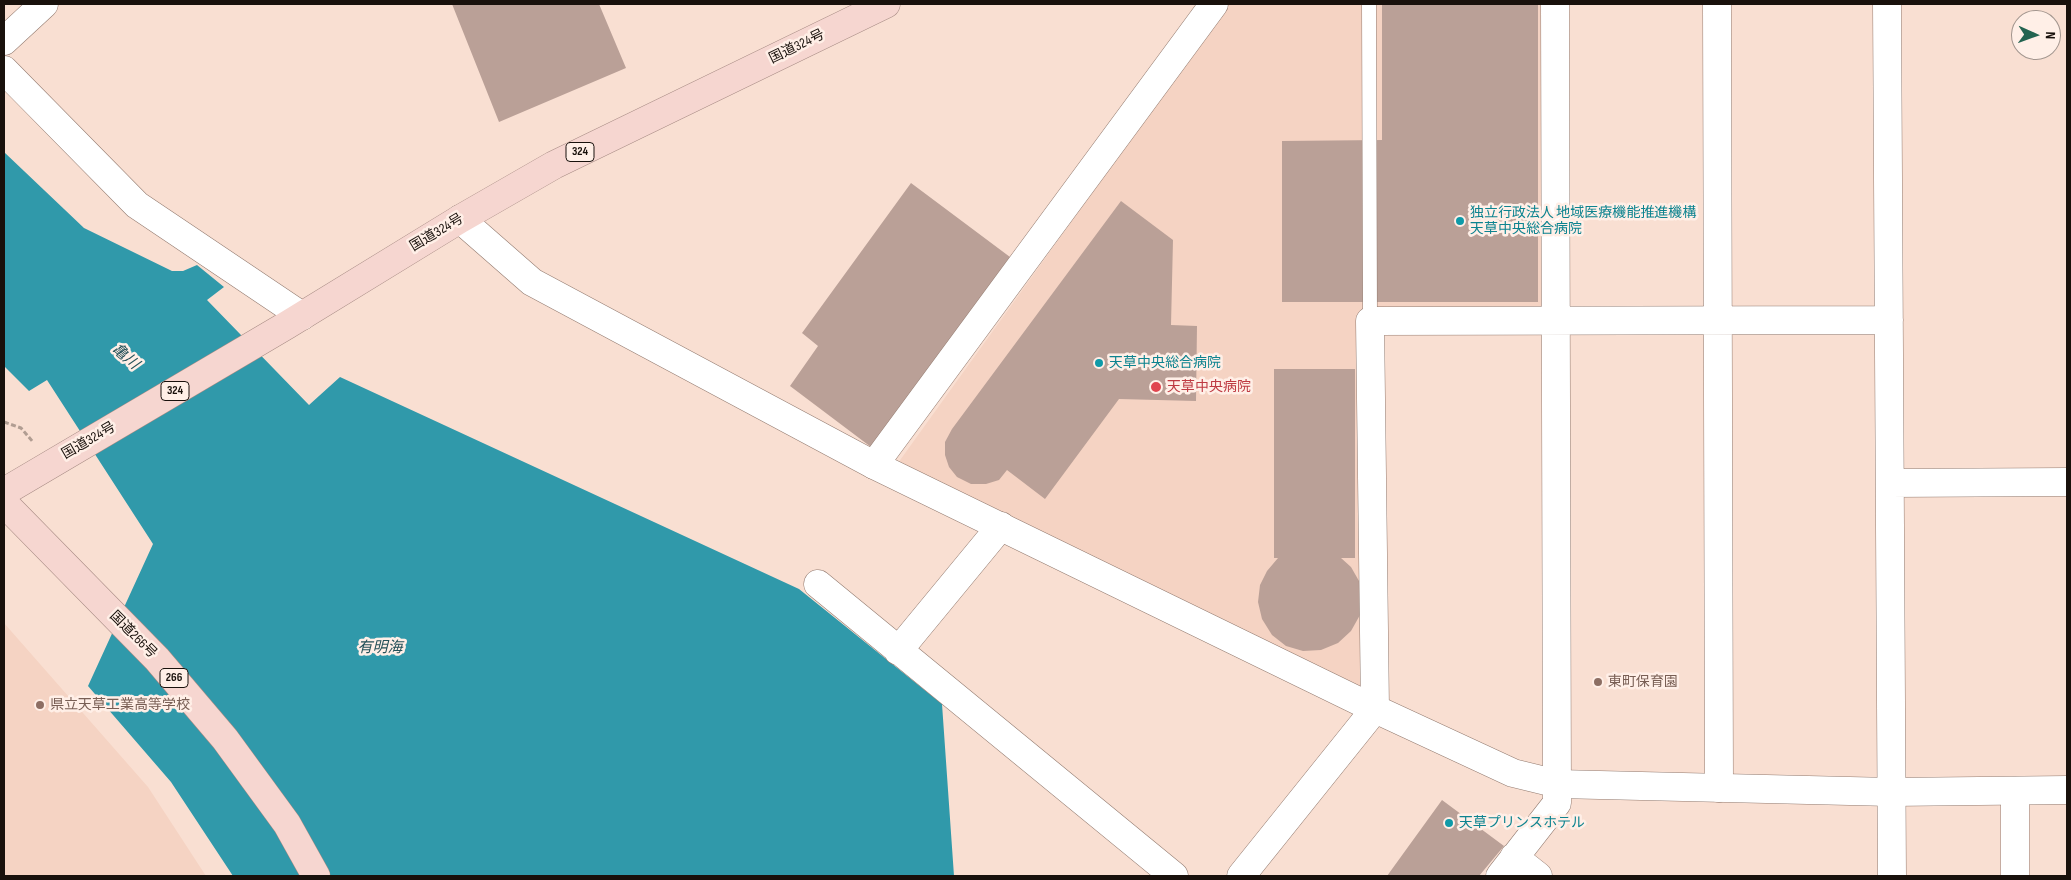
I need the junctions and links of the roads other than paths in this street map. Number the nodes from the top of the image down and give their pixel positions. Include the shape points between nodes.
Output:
1 (44, 4) edge
2 (886, 4) edge
3 (1214, 4) edge
4 (1368, 4) edge
5 (1554, 4) edge
6 (1717, 4) edge
7 (1888, 4) edge
8 (4, 41) edge
9 (4, 70) edge
10 (460, 219) junction
11 (294, 320) junction
12 (1556, 320) junction
13 (1718, 320) junction
14 (1889, 320) junction
15 (1370, 321) junction
16 (874, 465) junction
17 (1890, 482) junction
18 (2067, 482) edge
19 (4, 492) edge
20 (4, 503) edge
21 (1001, 526) junction
22 (818, 584) dead end
23 (898, 651) junction
24 (1375, 709) junction
25 (1558, 784) junction
26 (1719, 788) junction
27 (2067, 790) edge
28 (2015, 791) junction
29 (1891, 792) junction
30 (1507, 867) edge
31 (316, 876) edge
32 (1174, 876) edge
33 (1241, 876) edge
34 (1538, 876) edge
35 (1892, 876) edge
36 (2016, 876) edge

1 - 8 street
2 - 10 highway, 国道324号 / 324 via 554,165
3 - 16 street
4 - 15 lane
5 - 12 street
6 - 13 street
7 - 14 street
9 - 11 street via 138,205
10 - 11 highway, 国道324号 / 324
10 - 16 street via 532,282
11 - 19 highway, 国道324号 / 324
12 - 13 street
12 - 15 street
12 - 25 street
13 - 14 street
13 - 26 street
14 - 17 street
15 - 24 street
16 - 21 street
17 - 18 street
17 - 29 street
20 - 31 highway, 国道266号 / 266 via 157,659 225,738 286,824
21 - 23 street
21 - 24 street
22 - 23 street
23 - 32 street
24 - 25 street via 1513,773
24 - 33 street
25 - 26 street
25 - 30 street via 1557,803
26 - 29 street
27 - 28 street
28 - 29 street
28 - 36 street
29 - 35 street
30 - 34 street

